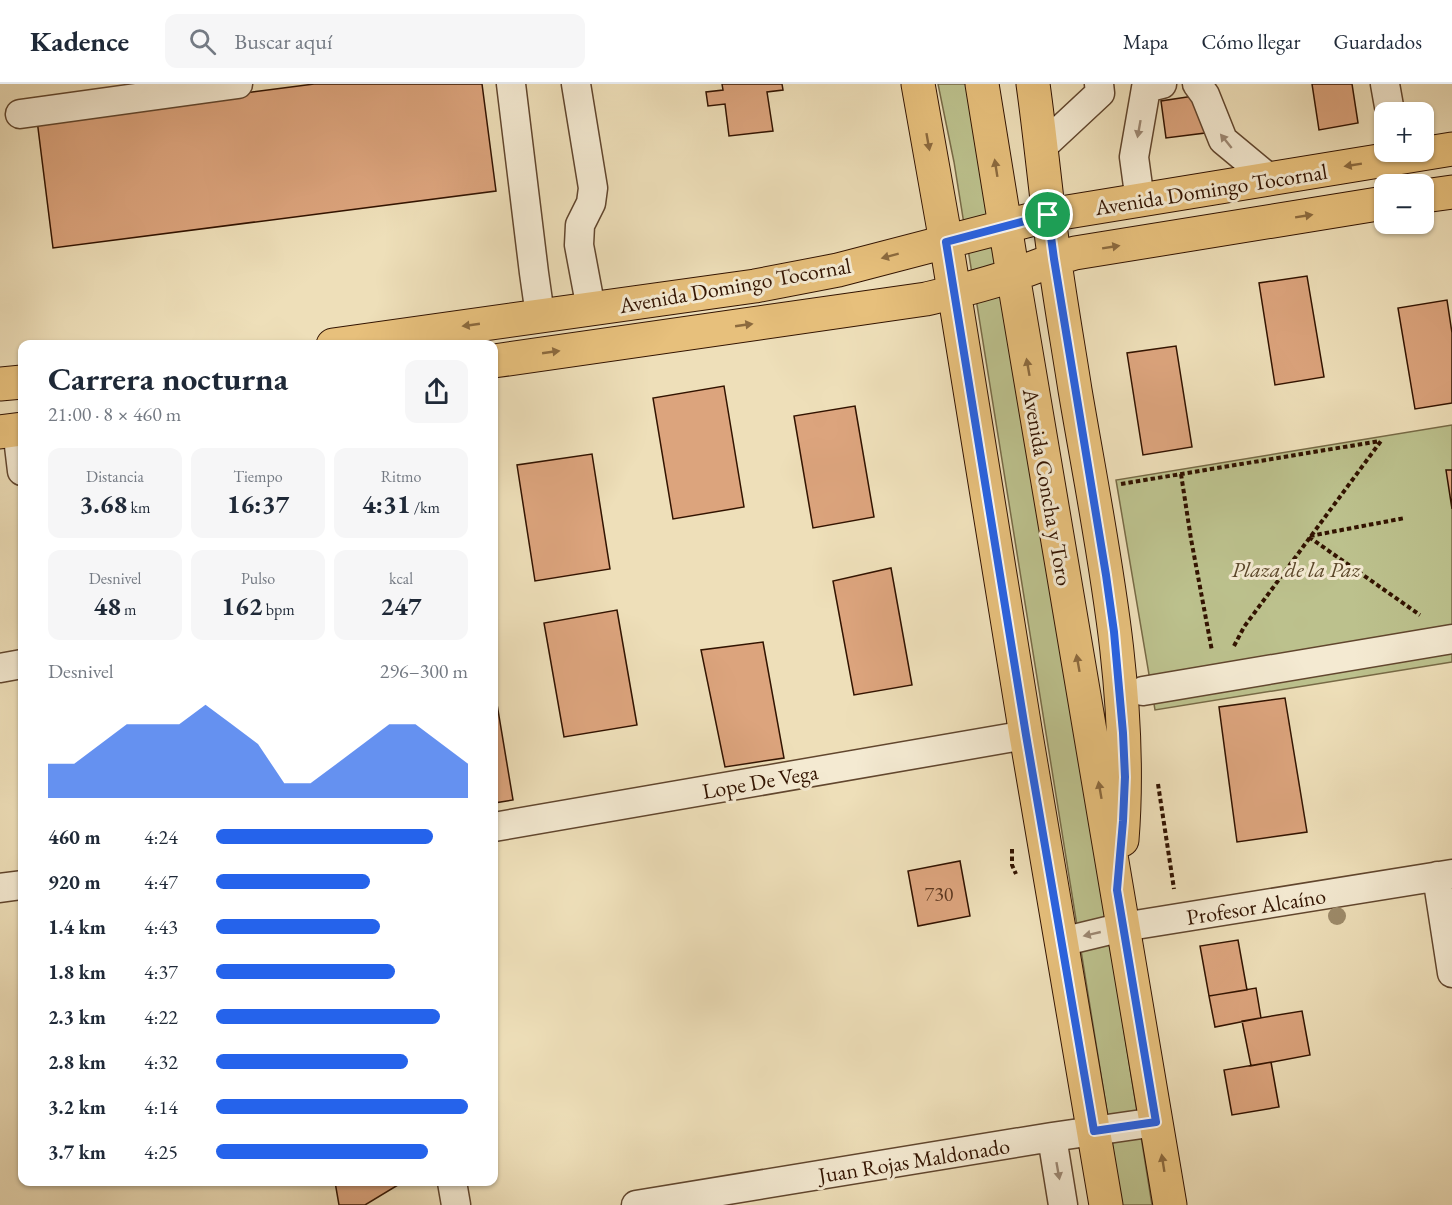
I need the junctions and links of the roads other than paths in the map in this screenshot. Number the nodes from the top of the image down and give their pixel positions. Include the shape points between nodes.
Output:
1 (238, 84) edge
2 (511, 84) edge
3 (576, 84) edge
4 (918, 84) edge
5 (982, 84) edge
6 (1033, 84) edge
7 (1197, 84) edge
8 (1385, 84) edge
9 (1154, 86) edge
10 (1100, 88) edge
11 (1388, 102) edge
12 (20, 114) dead end
13 (1041, 148) junction
14 (1452, 149) edge
15 (1434, 151) edge
16 (1374, 159) edge
17 (1269, 179) junction
18 (1452, 192) edge
19 (1434, 195) edge
20 (1140, 201) junction
21 (1374, 205) edge
22 (1048, 215) junction
23 (1005, 226) junction
24 (946, 242) junction
25 (1054, 259) junction
26 (1013, 275) junction
27 (954, 292) junction
28 (591, 309) junction
29 (540, 315) junction
30 (368, 340) edge
31 (498, 360) edge
32 (18, 382) edge
33 (0, 384) edge
34 (13, 430) edge
35 (18, 453) edge
36 (1452, 639) edge
37 (18, 665) edge
38 (0, 668) edge
39 (1143, 691) dead end
40 (1026, 735) junction
41 (498, 826) edge
42 (1445, 875) edge
43 (18, 886) edge
44 (0, 888) edge
45 (1117, 890) junction
46 (1123, 927) junction
47 (1061, 942) junction
48 (1452, 973) edge
49 (1156, 1122) junction
50 (1094, 1131) junction
51 (1052, 1137) junction
52 (453, 1186) edge
53 (456, 1205) edge
54 (636, 1205) edge
55 (1063, 1205) edge
56 (1106, 1205) edge
57 (1170, 1205) edge

1 - 12 street
2 - 29 street
3 - 28 street via 593,188 580,225 579,244
4 -> 24 main road
23 -> 5 main road, Avenida Concha y Toro
6 - 13 main road, Avenida Concha y Toro
17 -> 7 street via 1223,140
8 - 11 street
9 - 10 street
9 -> 20 street via 1134,157
10 - 13 street
13 - 22 main road, Avenida Concha y Toro
14 - 15 main road, Avenida Domingo Tocornal
16 -> 17 main road, Avenida Domingo Tocornal
17 - 20 main road, Avenida Domingo Tocornal
18 - 19 main road
20 - 22 main road, Avenida Domingo Tocornal
25 -> 21 main road, Avenida Domingo Tocornal
22 - 23 main road, Avenida Domingo Tocornal
22 - 25 main road, Avenida Concha y Toro
23 - 24 main road, Avenida Domingo Tocornal
23 - 26 main road, Avenida Concha y Toro
24 - 27 main road
24 -> 28 main road, Avenida Domingo Tocornal via 838,270 755,286
25 - 26 main road, Avenida Domingo Tocornal
25 - 45 main road, Avenida Concha y Toro via 1106,575 1120,689 1125,777
26 - 27 main road, Avenida Domingo Tocornal
45 -> 26 main road, Avenida Concha y Toro
31 -> 27 main road, Avenida Domingo Tocornal
27 - 40 main road
28 - 29 main road, Avenida Domingo Tocornal
29 -> 30 main road, Avenida Domingo Tocornal
32 - 33 main road
34 - 35 street
36 - 39 street
37 - 38 street
40 - 41 street, Lope De Vega
40 - 47 main road
42 - 46 street, Profesor Alcaíno
42 - 48 street
43 - 44 street
45 - 46 main road, Avenida Concha y Toro
46 -> 47 street, Profesor Alcaíno
46 - 49 main road, Avenida Concha y Toro
47 - 50 main road
49 - 50 street, Juan Rojas Maldonado
57 -> 49 main road, Avenida Concha y Toro
50 - 51 street, Juan Rojas Maldonado
50 - 56 main road
51 - 54 street, Juan Rojas Maldonado
51 -> 55 street
52 - 53 street

